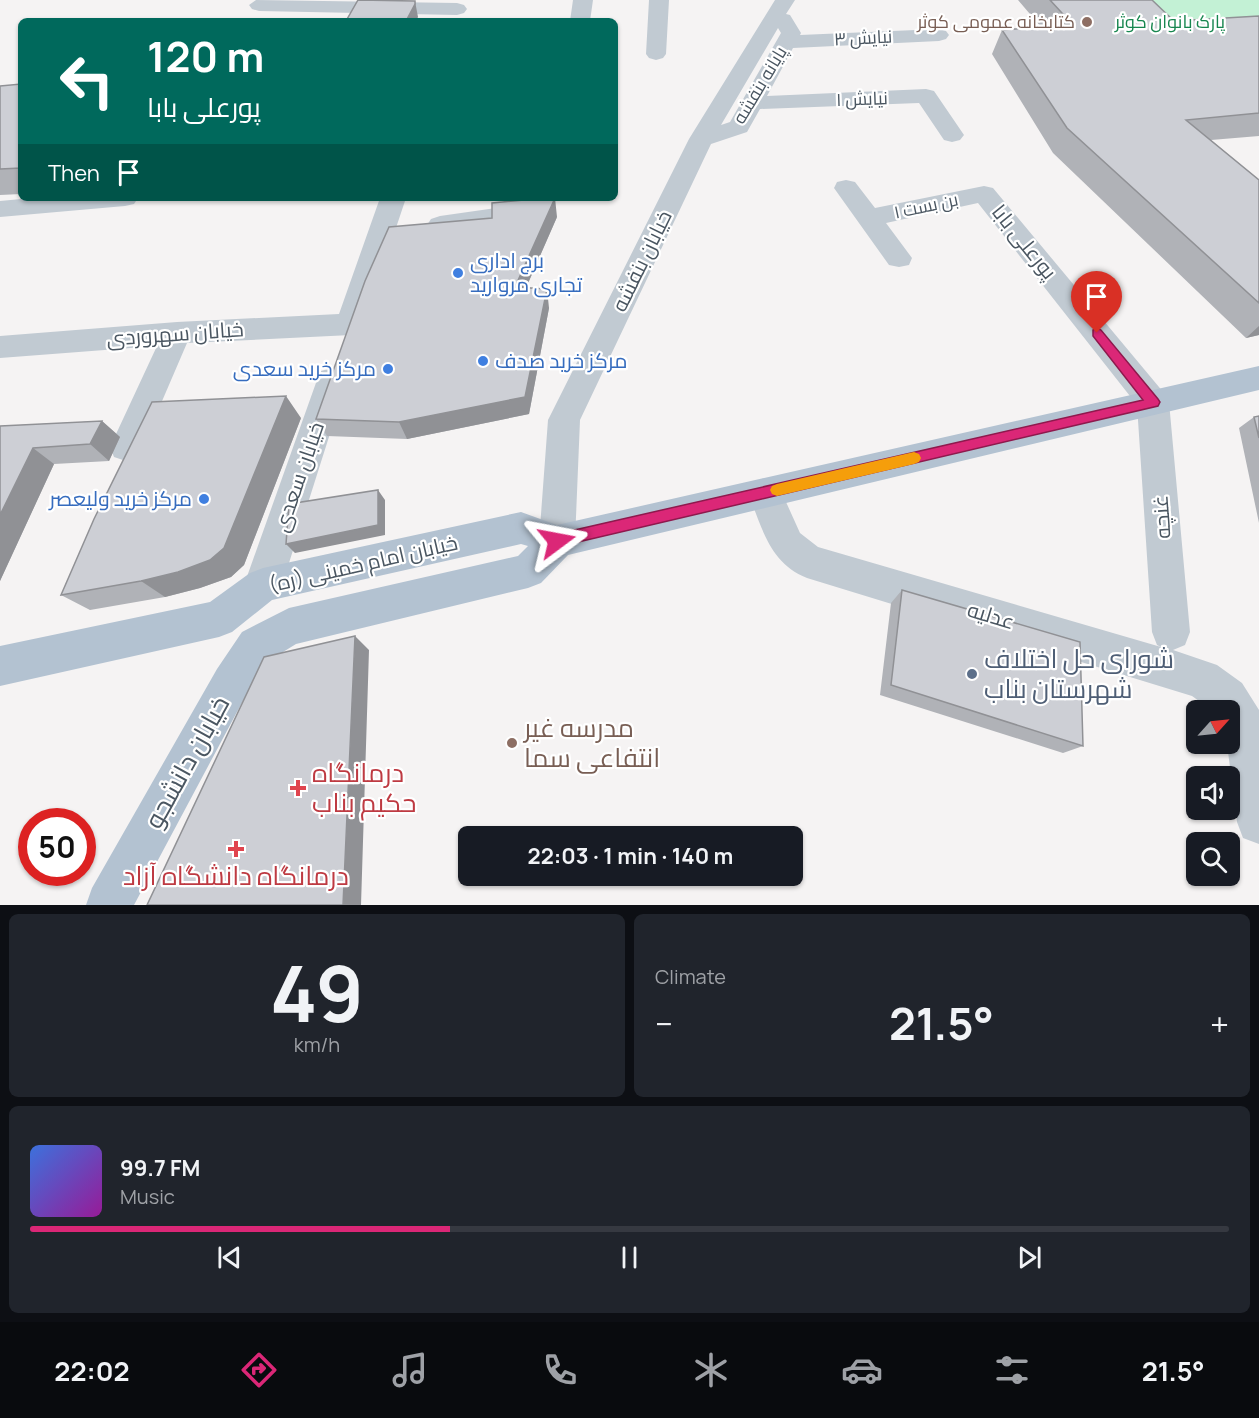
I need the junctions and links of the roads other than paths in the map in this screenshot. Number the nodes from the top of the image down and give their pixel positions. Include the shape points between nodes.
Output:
1 (583, 0) edge
2 (659, 0) edge
3 (259, 5) dead end
4 (782, 5) edge
5 (456, 10) edge
6 (580, 18) edge
7 (939, 35) dead end
8 (786, 42) junction
9 (656, 54) dead end
10 (752, 103) junction
11 (952, 135) dead end
12 (701, 140) junction
13 (846, 188) dead end
14 (984, 194) joint
15 (91, 201) edge
16 (394, 201) edge
17 (538, 201) edge
18 (0, 209) edge
19 (868, 218) junction
20 (400, 231) junction
21 (899, 258) dead end
22 (351, 324) junction
23 (177, 333) junction
24 (0, 346) edge
25 (1259, 378) edge
26 (1153, 402) junction
27 (126, 447) dead end
28 (765, 493) junction
29 (557, 541) junction
30 (263, 585) junction
31 (219, 619) junction
32 (1171, 632) dead end
33 (0, 666) edge
34 (231, 682) junction
35 (1259, 822) edge
36 (109, 905) edge

1 - 6 street
2 - 9 street
3 - 5 street
4 - 8 street, پایانه بنفشه via 791,33
4 - 12 street, خیابان بنفشه
7 - 8 street, نیایش ۳
8 - 10 street, پایانه بنفشه
10 - 11 street, نیایش ۱ via 926,96
10 - 12 street, پایانه بنفشه via 738,127
12 - 29 street, خیابان بنفشه via 564,420
13 - 19 street, بن بست ۱
14 - 19 street, بن بست ۱
14 - 26 street, پورعلی بابا
15 - 18 street
16 - 20 street, خیابان سعدی
17 - 20 street via 538,211
19 - 21 street, بن بست ۱
20 - 22 street, خیابان سعدی
22 - 23 street, خیابان سهروردی
22 - 30 street, خیابان سعدی
23 - 24 street, خیابان سهروردی
23 - 27 street
25 - 26 main road
26 - 28 main road
26 - 32 street, غنچه
28 - 29 main road
28 - 35 street, عدلیه via 787,544 807,561 1203,679 1228,697 1245,726
29 - 30 main road, خیابان امام خمینی (ره) via 521,528
29 - 34 main road, خیابان دانشجو via 528,571 289,627 256,646
30 - 31 main road, خیابان امام خمینی (ره)
31 - 33 main road, خیابان امام خمینی (ره)
31 - 34 main road, خیابان دانشجو via 229,624 234,635
34 - 36 main road, خیابان دانشجو

